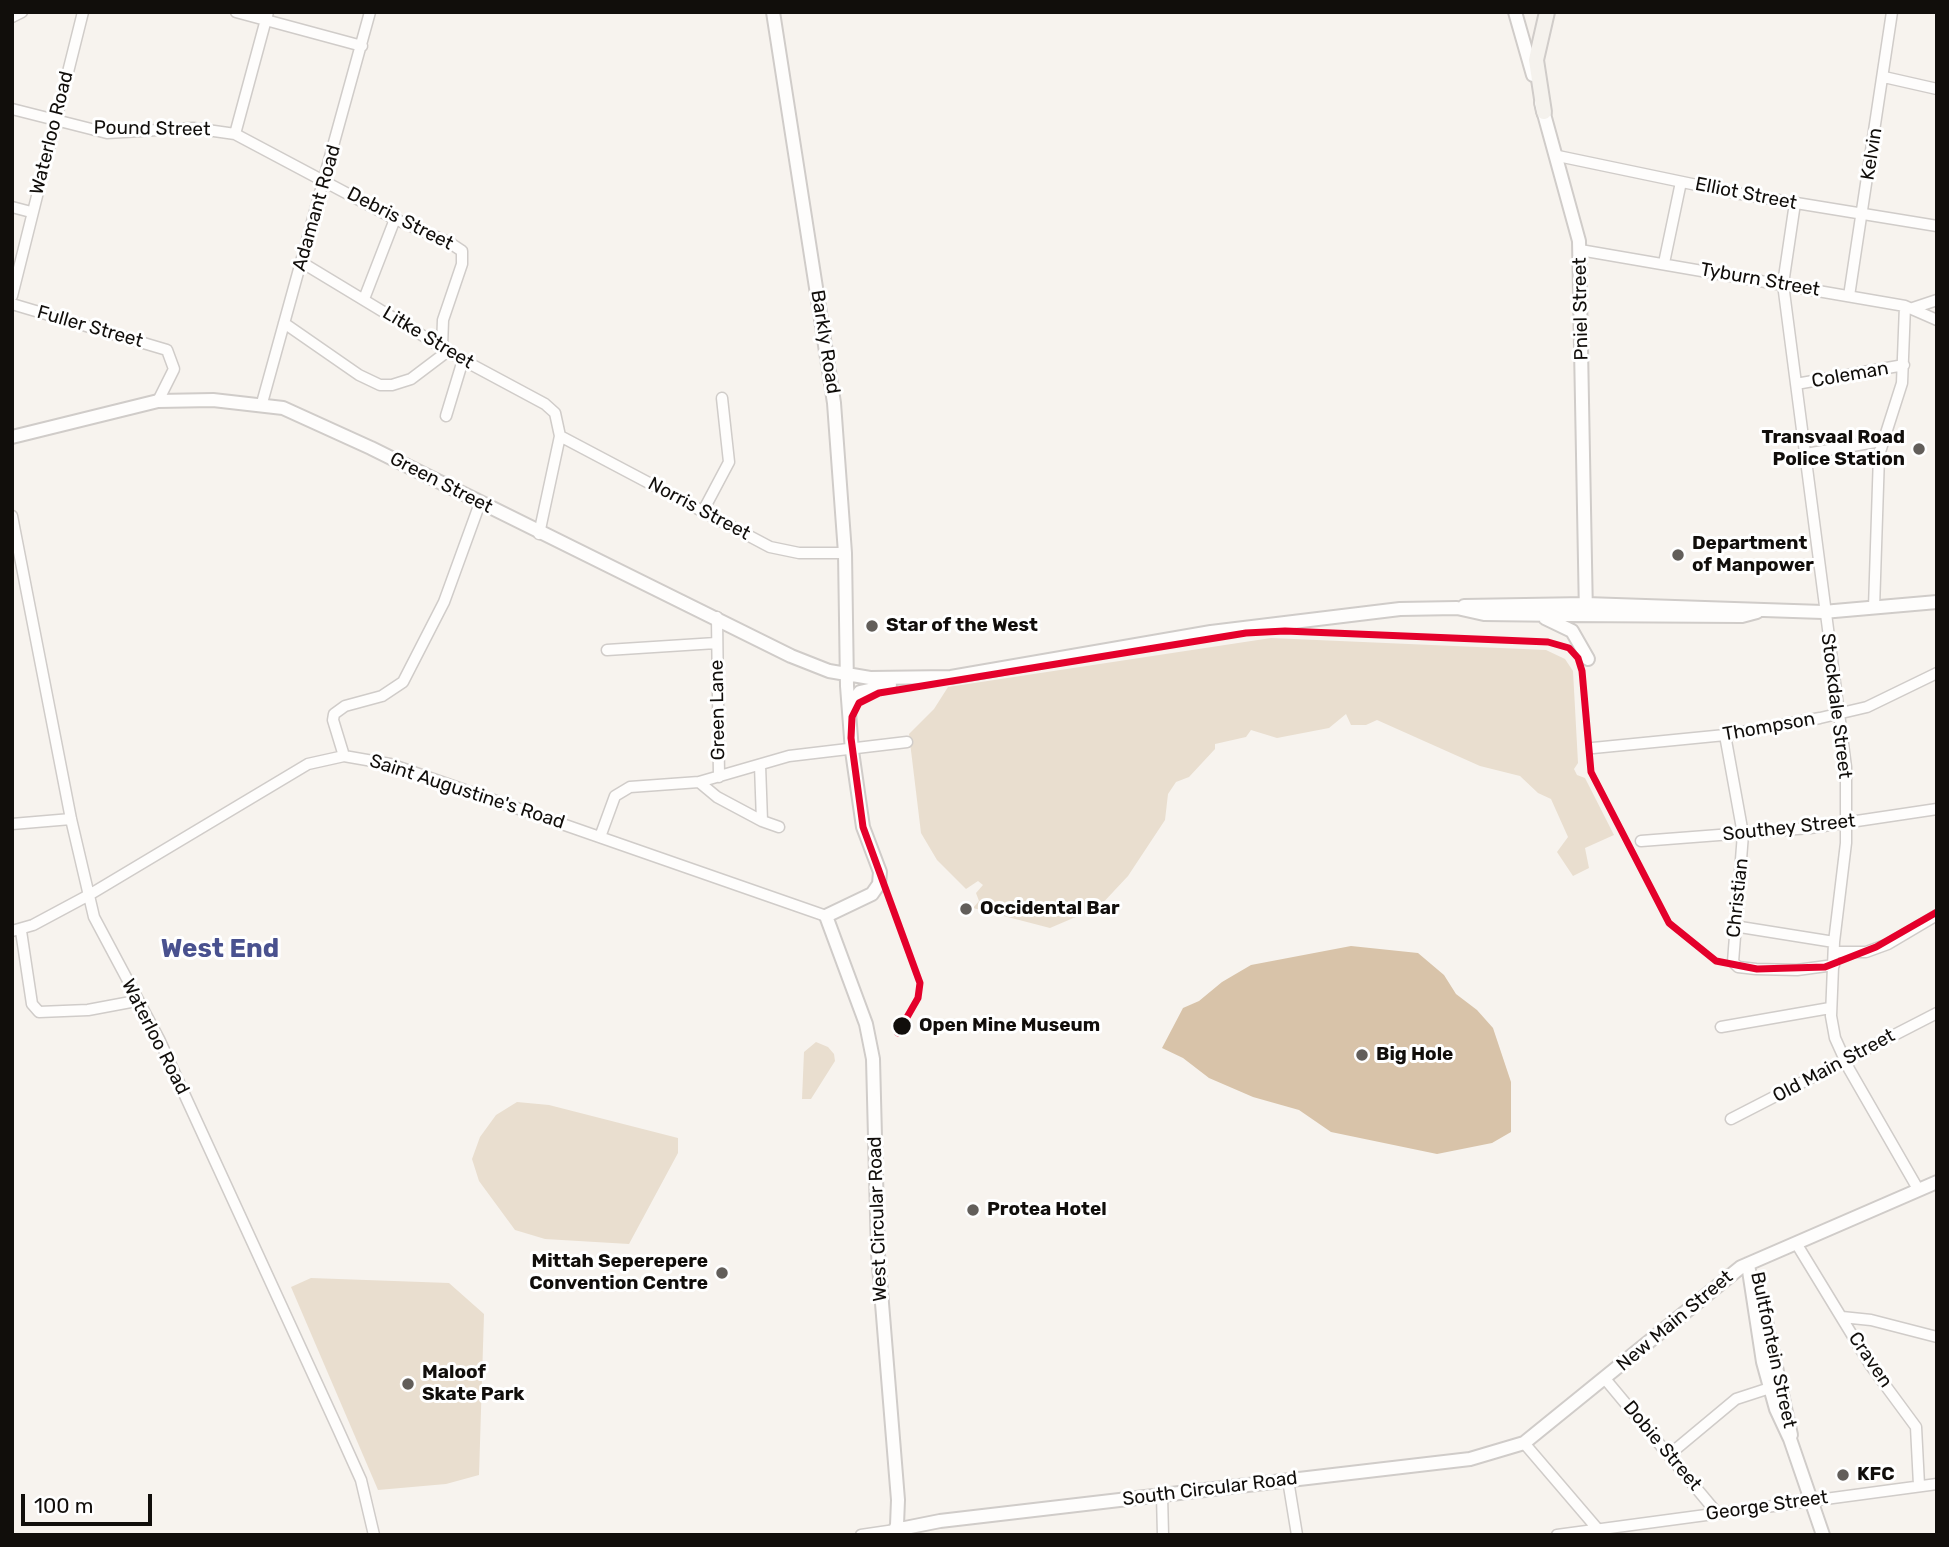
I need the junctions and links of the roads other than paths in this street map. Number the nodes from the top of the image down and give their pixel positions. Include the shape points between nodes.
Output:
1 (22, 12) edge
2 (83, 12) edge
3 (236, 12) edge
4 (370, 12) edge
5 (773, 12) edge
6 (1515, 12) edge
7 (1547, 12) edge
8 (1892, 12) edge
9 (267, 16) edge
10 (12, 17) edge
11 (362, 46) junction
12 (1884, 77) junction
13 (1937, 89) edge
14 (12, 109) edge
15 (1544, 112) junction
16 (55, 120) junction
17 (235, 134) junction
18 (1558, 156) junction
19 (325, 180) junction
20 (1681, 182) junction
21 (1795, 203) junction
22 (12, 207) edge
23 (32, 212) junction
24 (1862, 214) junction
25 (395, 219) junction
26 (1936, 227) edge
27 (1580, 250) junction
28 (302, 262) junction
29 (1664, 263) junction
30 (1783, 284) junction
31 (12, 296) edge
32 (1849, 296) junction
33 (363, 299) junction
34 (1937, 300) edge
35 (12, 304) edge
36 (1909, 307) junction
37 (1937, 320) edge
38 (284, 323) junction
39 (445, 349) junction
40 (463, 360) junction
41 (1904, 365) junction
42 (1796, 384) junction
43 (722, 398) dead end
44 (158, 401) junction
45 (262, 403) junction
46 (446, 416) dead end
47 (12, 436) edge
48 (560, 436) junction
49 (1881, 441) junction
50 (1806, 454) junction
51 (480, 503) junction
52 (703, 511) junction
53 (12, 516) edge
54 (539, 534) junction
55 (845, 553) junction
56 (1937, 602) edge
57 (1457, 608) junction
58 (1874, 608) junction
59 (1586, 609) junction
60 (1823, 612) junction
61 (1535, 615) junction
62 (717, 617) junction
63 (716, 643) junction
64 (607, 650) dead end
65 (1588, 659) dead end
66 (1937, 673) edge
67 (847, 675) junction
68 (928, 679) junction
69 (849, 708) junction
70 (1841, 714) junction
71 (1725, 736) junction
72 (907, 742) dead end
73 (1593, 748) dead end
74 (852, 751) junction
75 (344, 756) junction
76 (761, 765) junction
77 (719, 777) junction
78 (699, 782) junction
79 (1937, 809) edge
80 (71, 819) junction
81 (762, 821) junction
82 (1847, 823) junction
83 (12, 824) edge
84 (779, 827) dead end
85 (1743, 834) junction
86 (600, 836) junction
87 (1642, 841) dead end
88 (89, 895) junction
89 (1937, 915) edge
90 (826, 916) junction
91 (1734, 926) junction
92 (17, 931) edge
93 (1834, 947) junction
94 (1834, 965) junction
95 (136, 1001) junction
96 (1830, 1008) junction
97 (1937, 1013) edge
98 (1721, 1027) dead end
99 (1846, 1060) junction
100 (1731, 1119) dead end
101 (1937, 1182) edge
102 (1918, 1189) junction
103 (1796, 1243) junction
104 (1751, 1262) junction
105 (1842, 1317) junction
106 (1937, 1337) edge
107 (1606, 1380) junction
108 (1775, 1386) junction
109 (1524, 1443) junction
110 (1670, 1454) junction
111 (1289, 1480) junction
112 (1937, 1484) edge
113 (1919, 1485) junction
114 (1162, 1495) junction
115 (1812, 1500) junction
116 (1717, 1513) junction
117 (894, 1532) edge
118 (1600, 1532) edge
119 (373, 1535) edge
120 (861, 1535) edge
121 (1163, 1535) edge
122 (1297, 1535) edge
123 (1557, 1535) edge
124 (1823, 1535) edge

1 - 10 street
2 - 16 street, Waterloo Road
3 - 9 street
4 - 11 street, Adamant Road
5 - 55 street, Barkly Road via 834,403
6 - 15 street, Pniel Street
7 - 15 main road via 1536,60
8 - 12 street, Kelvin
9 - 11 street
9 - 17 street
11 - 19 street, Adamant Road
12 - 13 street
12 - 24 street, Kelvin
14 - 16 street, Pound Street
15 - 18 street, Pniel Street
16 - 17 street, Pound Street via 107,132 193,128
16 - 23 street, Waterloo Road
17 - 19 street, Pound Street
18 - 20 street, Elliot Street
18 - 27 street, Pniel Street
19 - 25 street, Debris Street
19 - 28 street, Adamant Road
20 - 21 street, Elliot Street
20 - 29 street
21 - 24 street, Elliot Street
21 - 30 street, Stockdale Street
22 - 23 street
23 - 31 street, Waterloo Road
24 - 26 street, Elliot Street
24 - 32 street, Kelvin
25 - 33 street
25 - 39 street, Debris Street via 462,251 443,320
27 - 29 street, Tyburn Street
27 - 59 street, Pniel Street
28 - 33 street, Litke Street
28 - 38 street, Adamant Road
29 - 30 street, Tyburn Street
30 - 32 street, Tyburn Street
30 - 42 street, Stockdale Street
32 - 36 street, Tyburn Street
33 - 39 street, Litke Street
34 - 36 street
35 - 44 street, Fuller Street via 167,350 174,369
36 - 37 street, Tyburn Street
36 - 41 street
38 - 39 street via 380,385 411,379
38 - 45 street, Adamant Road
39 - 40 street, Litke Street
40 - 46 street
40 - 48 street, Litke Street via 545,404 555,413
41 - 42 street, Coleman
41 - 49 street
42 - 50 street, Stockdale Street
43 - 52 street via 729,462
44 - 45 street, Green Street
44 - 47 street, Green Street
45 - 51 street, Green Street via 371,448
48 - 52 street, Norris Street
48 - 54 street
49 - 50 street
49 - 58 street
50 - 60 street, Stockdale Street
51 - 54 street, Green Street
51 - 75 street via 444,602 403,682 382,696 345,706 334,714
52 - 55 street, Norris Street via 786,552
53 - 80 street, Waterloo Road
54 - 62 street, Green Street
55 - 67 street, Barkly Road
56 - 58 street
57 - 59 street via 1473,604
57 - 61 street via 1484,614
57 - 68 street via 1312,617
58 - 60 street
59 - 60 street via 1741,607 1757,612
59 - 61 street
60 - 70 street, Stockdale Street
61 - 65 street via 1572,631
62 - 63 street, Green Lane
62 - 67 street, Green Street via 790,656
63 - 64 street, Green Lane
63 - 77 street, Green Lane
66 - 70 street, Thompson
67 - 68 street, Green Street
67 - 69 street, Barkly Road
68 - 69 street via 869,688 860,692
69 - 74 street, Barkly Road
70 - 71 street, Thompson
70 - 82 street, Stockdale Street
71 - 73 street, Thompson
71 - 85 street, Christian
72 - 74 street
74 - 76 street via 789,756
74 - 90 street, Barkly Road via 863,827 880,879 867,897
75 - 86 street, Saint Augustine's Road via 390,764
75 - 88 street, Saint Augustine's Road via 308,764
76 - 77 street
76 - 81 street
77 - 78 street
78 - 81 street
78 - 86 street via 620,790
79 - 82 street, Southey Street
80 - 83 street
80 - 88 street, Waterloo Road
81 - 84 street
82 - 85 street, Southey Street
82 - 93 street, Stockdale Street
85 - 87 street, Southey Street
85 - 91 street, Christian
86 - 90 street, Saint Augustine's Road
88 - 92 street, Saint Augustine's Road
88 - 95 street, Waterloo Road via 94,917
89 - 93 street via 1866,952
90 - 117 street, West Circular Road via 866,1024 873,1059 878,1254 898,1500
91 - 93 street
91 - 94 street, Christian via 1731,958 1738,967 1797,970
92 - 95 street via 32,1004 39,1012 88,1010
93 - 94 street, Stockdale Street
94 - 96 street, Stockdale Street
95 - 119 street, Waterloo Road via 159,1040 361,1480
96 - 98 street
96 - 99 street, Stockdale Street via 1835,1038
97 - 99 street, Old Main Street
99 - 100 street, Old Main Street
99 - 102 street, Stockdale Street
101 - 102 street, New Main Street
102 - 103 street, New Main Street
103 - 104 street, New Main Street
103 - 105 street, Craven
104 - 107 street, New Main Street
104 - 108 street, Bultfontein Street
105 - 106 street
105 - 113 street, Craven via 1916,1427
107 - 109 street, New Main Street
107 - 110 street, Dobie Street
108 - 110 street via 1736,1399
108 - 115 street, Bultfontein Street via 1789,1417 1790,1439
109 - 111 street, South Circular Road via 1470,1459
109 - 118 street
110 - 116 street, Dobie Street
111 - 114 street, South Circular Road
111 - 122 street
112 - 113 street, George Street
113 - 115 street, George Street
114 - 117 street, South Circular Road
114 - 121 street
115 - 116 street, George Street
115 - 124 street, Bultfontein Street
116 - 118 street, George Street
117 - 120 street
118 - 123 street, George Street

